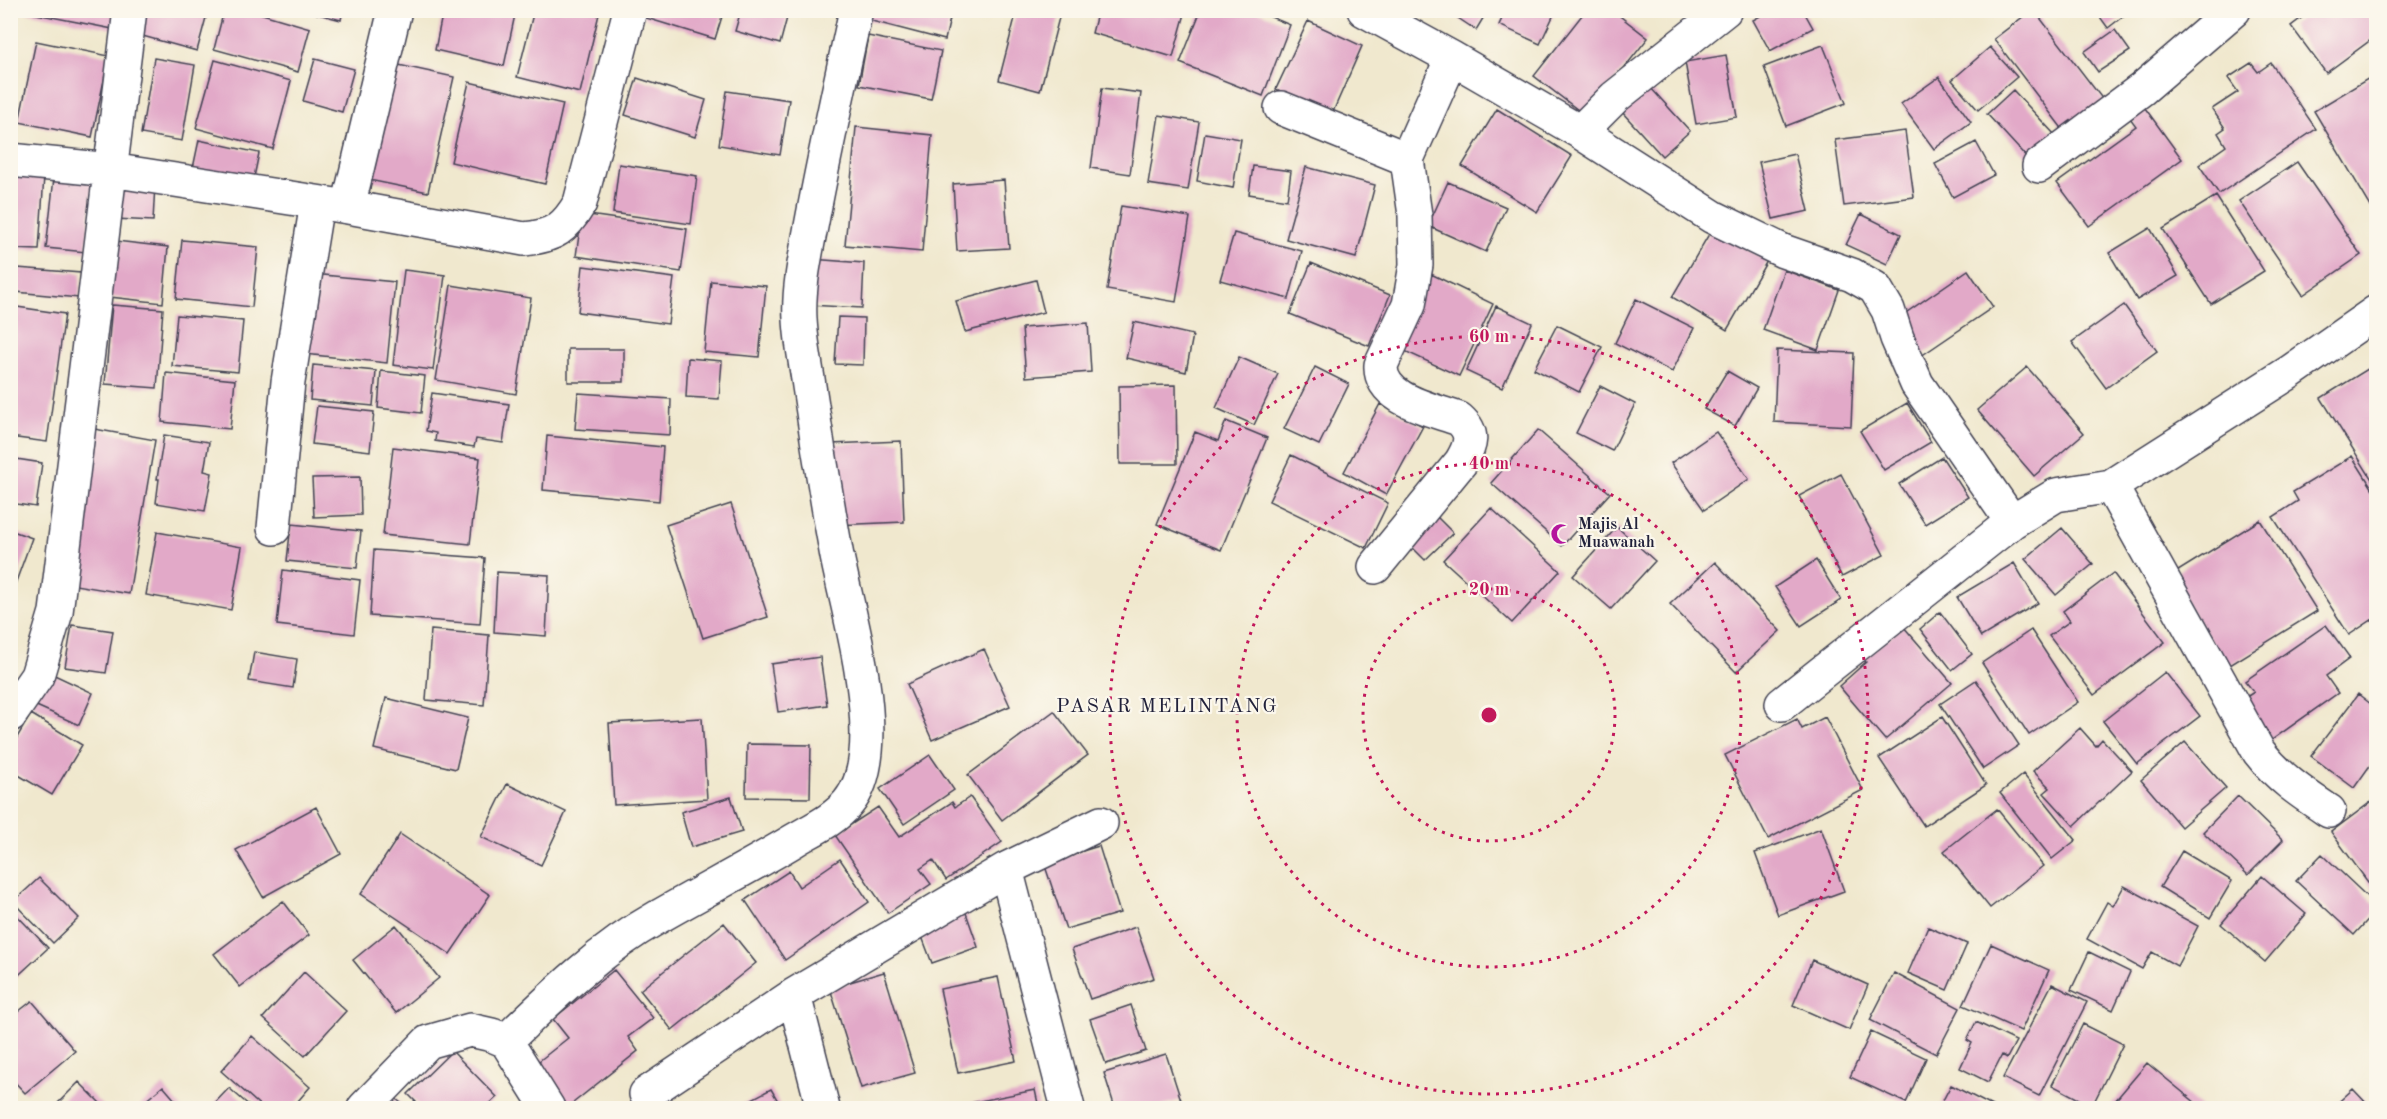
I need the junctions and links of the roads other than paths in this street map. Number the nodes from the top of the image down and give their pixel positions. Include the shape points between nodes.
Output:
1 (130, 10) edge
2 (395, 10) edge
3 (630, 10) edge
4 (856, 10) edge
5 (1365, 10) edge
6 (1725, 10) edge
7 (2234, 10) edge
8 (1452, 58) junction
9 (1281, 108) dead end
10 (1580, 132) junction
11 (1407, 159) junction
12 (10, 160) edge
13 (2039, 165) dead end
14 (111, 170) junction
15 (333, 205) junction
16 (2376, 312) edge
17 (2111, 486) junction
18 (2012, 522) junction
19 (274, 528) dead end
20 (1375, 567) dead end
21 (1782, 704) dead end
22 (10, 715) edge
23 (2329, 811) dead end
24 (1101, 824) dead end
25 (1006, 869) junction
26 (794, 995) junction
27 (506, 1041) junction
28 (646, 1094) dead end
29 (364, 1108) edge
30 (548, 1108) edge
31 (823, 1108) edge
32 (1068, 1108) edge

1 - 14 street
2 - 15 street
3 - 15 street via 580,203 569,222 556,232 524,238
4 - 27 street via 806,255 800,319 821,472 866,708 867,742 859,785 850,801 822,824 612,947
5 - 8 street
6 - 10 street via 1615,97
7 - 13 street via 2142,89
8 - 10 street
8 - 11 street
9 - 11 street
10 - 18 street via 1713,217 1783,251 1852,275 1875,288 1888,310 1917,384
11 - 20 street via 1415,215 1416,265 1409,305 1380,373 1392,392 1467,426 1471,442 1461,462
12 - 14 street
14 - 15 street
14 - 22 street via 56,612 37,676
15 - 19 street via 288,382
16 - 17 street
17 - 18 street via 2056,495
17 - 23 street via 2259,752 2288,784
18 - 21 street
24 - 25 street
25 - 26 street
25 - 32 street
26 - 28 street
26 - 31 street
27 - 29 street via 470,1030 429,1042
27 - 30 street

